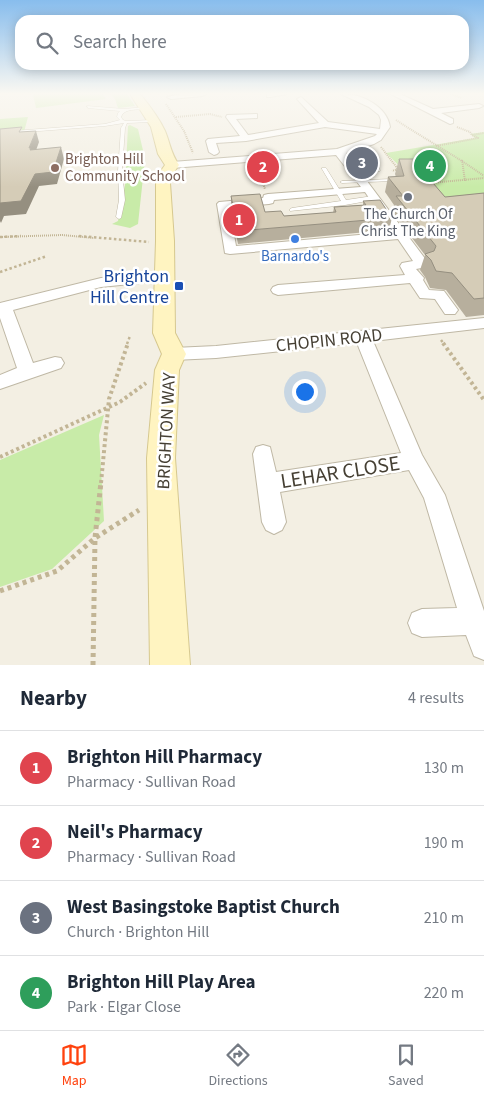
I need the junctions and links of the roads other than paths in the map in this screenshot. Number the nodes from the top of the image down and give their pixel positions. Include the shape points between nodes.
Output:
1 (105, 125) edge
2 (123, 125) edge
3 (154, 125) edge
4 (236, 125) edge
5 (319, 125) edge
6 (338, 125) edge
7 (386, 125) edge
8 (383, 132) junction
9 (0, 133) edge
10 (246, 138) junction
11 (214, 152) dead end
12 (338, 152) junction
13 (172, 165) junction
14 (377, 168) dead end
15 (324, 169) dead end
16 (354, 171) junction
17 (392, 180) edge
18 (361, 186) junction
19 (340, 187) junction
20 (375, 201) junction
21 (345, 203) junction
22 (292, 210) dead end
23 (119, 217) dead end
24 (401, 235) junction
25 (164, 277) junction
26 (416, 278) junction
27 (278, 290) dead end
28 (2, 308) edge
29 (450, 310) dead end
30 (484, 323) edge
31 (363, 337) junction
32 (174, 354) junction
33 (55, 363) dead end
34 (27, 370) junction
35 (0, 382) edge
36 (263, 454) dead end
37 (414, 460) junction
38 (267, 484) junction
39 (274, 522) dead end
40 (474, 621) junction
41 (422, 623) dead end
42 (484, 646) edge
43 (170, 665) edge

1 - 9 lane
2 - 23 lane
3 - 13 street via 166,158
4 - 10 street
5 - 10 street
6 - 8 street
7 - 8 street
8 - 12 street via 371,142
10 - 11 street via 210,142
12 - 13 street
12 - 16 street
13 - 25 street, BRIGHTON WAY via 163,183
14 - 16 lane
15 - 19 lane
16 - 18 street
17 - 18 lane
18 - 19 street
18 - 20 street
19 - 21 lane
19 - 24 street via 268,197 269,201 223,204 230,250
20 - 21 lane
20 - 24 street
21 - 22 lane
24 - 26 street via 422,264 407,266
25 - 28 street via 123,278 77,286
25 - 32 street, BRIGHTON WAY via 164,333
26 - 27 street
26 - 29 street via 425,295 439,294
28 - 34 street
30 - 31 street, CHOPIN ROAD
31 - 32 street, CHOPIN ROAD
31 - 37 street, LEHAR CLOSE
32 - 43 street, BRIGHTON WAY via 167,370 161,458
33 - 34 street
34 - 35 street
36 - 38 street, LEHAR CLOSE
37 - 38 street, LEHAR CLOSE
37 - 40 street, LEHAR CLOSE via 434,495
38 - 39 street, LEHAR CLOSE
40 - 41 street
40 - 42 street, LEHAR CLOSE

